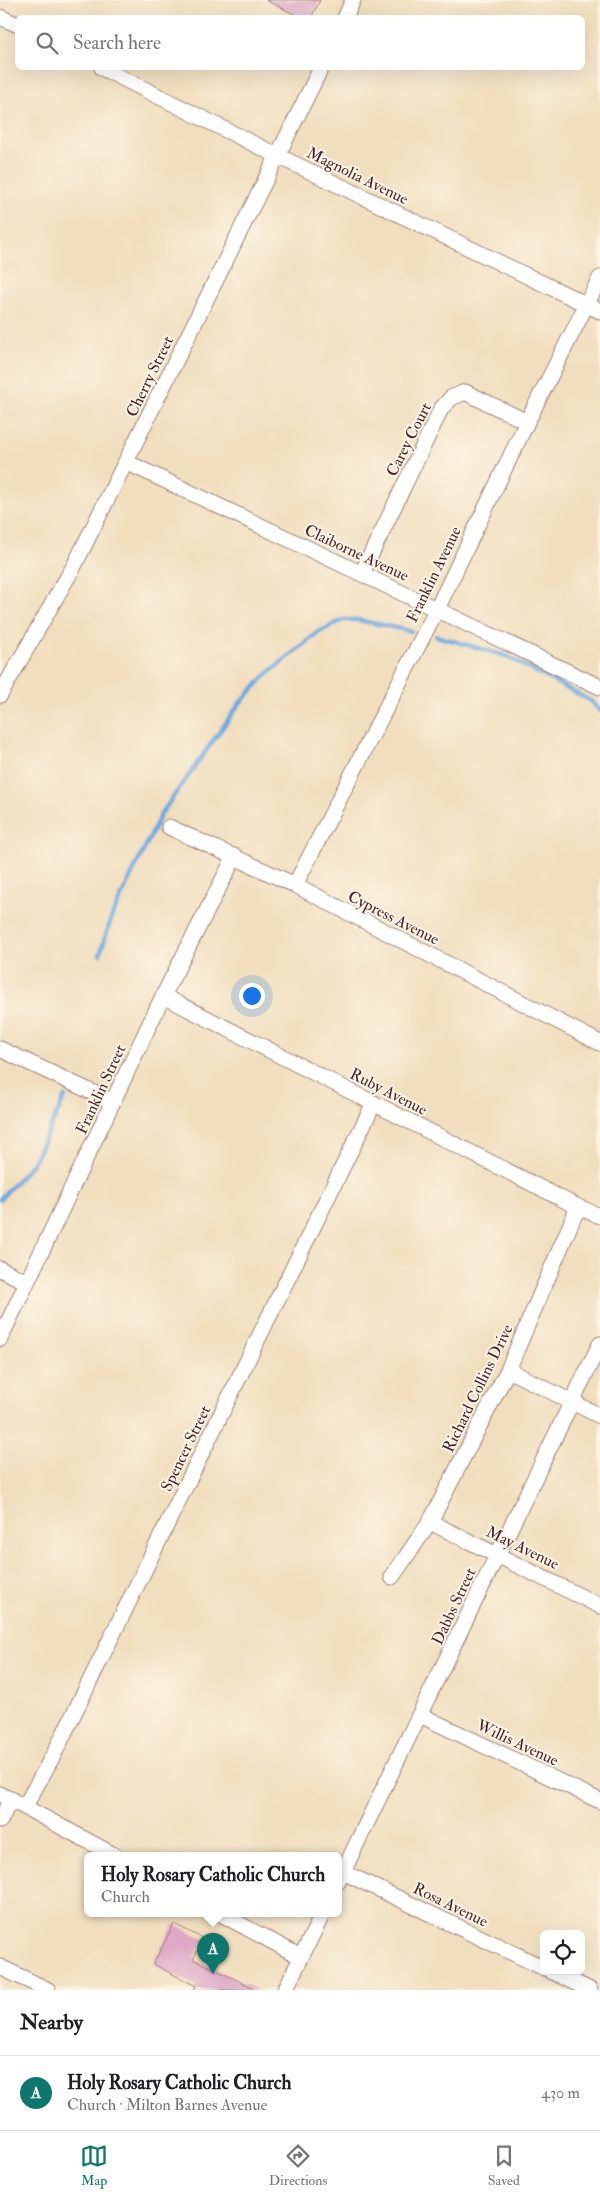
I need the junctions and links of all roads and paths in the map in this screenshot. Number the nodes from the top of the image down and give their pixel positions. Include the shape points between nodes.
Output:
1 (353, 0) edge
2 (346, 15) edge
3 (0, 17) edge
4 (15, 24) edge
5 (106, 70) edge
6 (320, 70) edge
7 (278, 156) junction
8 (600, 278) edge
9 (594, 308) edge
10 (527, 422) junction
11 (126, 462) junction
12 (362, 574) junction
13 (436, 609) junction
14 (600, 687) edge
15 (0, 695) edge
16 (169, 827) dead end
17 (235, 856) junction
18 (294, 885) junction
19 (164, 996) junction
20 (598, 1037) edge
21 (0, 1049) edge
22 (113, 1102) junction
23 (374, 1103) junction
24 (578, 1207) junction
25 (600, 1216) edge
26 (0, 1269) edge
27 (27, 1282) junction
28 (0, 1339) edge
29 (600, 1344) edge
30 (508, 1370) junction
31 (572, 1403) junction
32 (600, 1416) edge
33 (430, 1522) junction
34 (497, 1554) junction
35 (392, 1577) dead end
36 (600, 1606) edge
37 (420, 1716) junction
38 (12, 1800) edge
39 (600, 1801) edge
40 (0, 1821) edge
41 (108, 1852) edge
42 (342, 1875) edge
43 (342, 1877) edge
44 (226, 1917) edge
45 (321, 1917) edge
46 (301, 1957) junction
47 (540, 1966) edge
48 (0, 1967) edge
49 (559, 1975) edge
50 (48, 1990) edge
51 (285, 1990) edge
52 (590, 1990) edge

1 - 2 street
3 - 4 street
5 - 7 street, Magnolia Avenue
6 - 7 street, Cherry Street
7 - 9 street, Magnolia Avenue
7 - 11 street, Cherry Street
8 - 9 street, Franklin Avenue
9 - 10 street, Franklin Avenue
10 - 12 street, Carey Court via 465,392 451,398 440,409
10 - 13 street, Franklin Avenue
11 - 12 street, Claiborne Avenue
11 - 15 street, Cherry Street via 50,611
12 - 13 street, Claiborne Avenue
13 - 14 street, Claiborne Avenue
13 - 18 street, Franklin Avenue
16 - 17 street, Cypress Avenue
17 - 18 street, Cypress Avenue
17 - 19 street, Franklin Street
18 - 20 street, Cypress Avenue
19 - 22 street, Franklin Street
19 - 23 street, Ruby Avenue
21 - 22 street
22 - 27 street, Franklin Street
23 - 24 street, Ruby Avenue
23 - 38 street, Spencer Street via 54,1754
24 - 25 street, Ruby Avenue
24 - 30 street, Richard Collins Drive
26 - 27 street
27 - 28 street, Franklin Street
29 - 31 street, Dabbs Street
30 - 31 street
30 - 33 street, Richard Collins Drive
31 - 32 street
31 - 34 street, Dabbs Street
33 - 34 street, May Avenue
33 - 35 street, Richard Collins Drive
34 - 36 street, May Avenue
34 - 37 street, Dabbs Street
37 - 39 street, Willis Avenue
37 - 42 street, Dabbs Street
38 - 40 street, Spencer Street
38 - 41 street
43 - 47 street, Rosa Avenue
44 - 46 street
45 - 46 street
46 - 51 street
48 - 50 street
49 - 52 street

